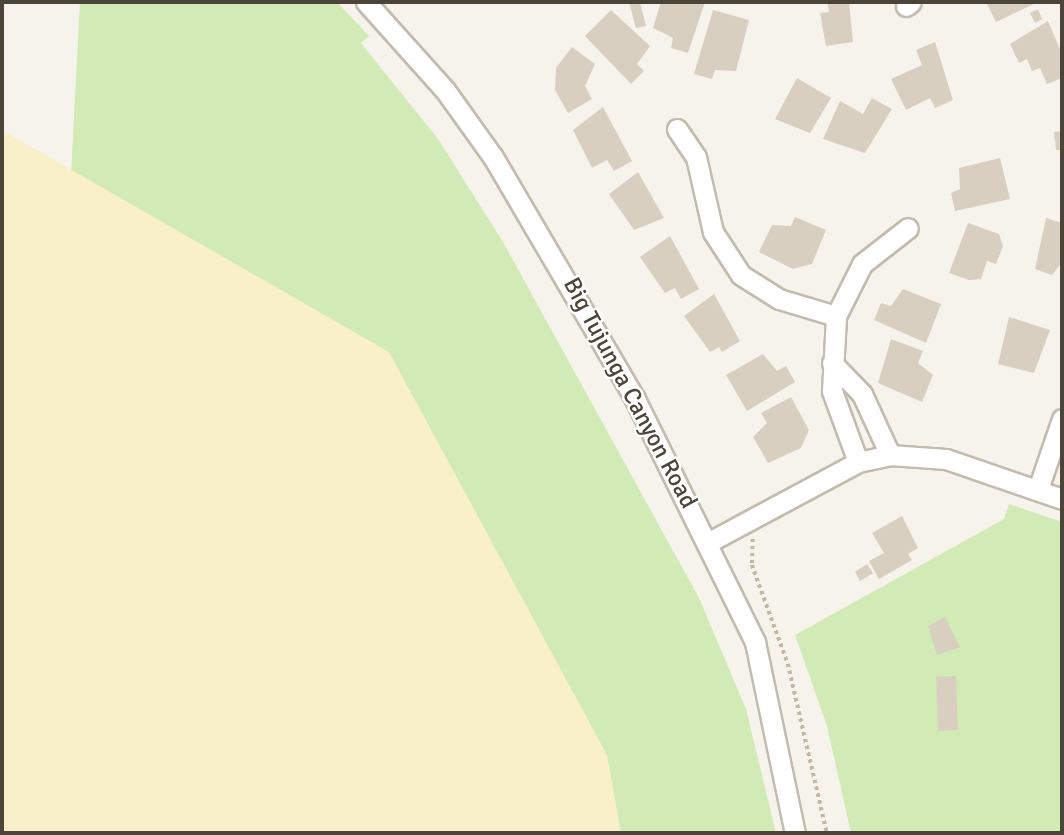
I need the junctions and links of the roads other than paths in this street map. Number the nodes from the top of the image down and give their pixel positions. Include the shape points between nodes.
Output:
1 (366, 2) edge
2 (677, 129) dead end
3 (908, 228) dead end
4 (836, 316) junction
5 (832, 363) junction
6 (1062, 419) edge
7 (890, 455) junction
8 (858, 462) junction
9 (1038, 489) junction
10 (1062, 499) edge
11 (709, 542) junction
12 (795, 833) edge

1 - 11 street, Big Tujunga Canyon Road via 445,90 493,157 566,272
2 - 4 street via 696,157 713,232 741,275 779,299
3 - 4 street via 862,264
4 - 5 street
5 - 7 street via 862,394
5 - 8 street via 832,391
6 - 9 street
7 - 8 street
7 - 9 street via 946,459
8 - 11 street
9 - 10 street
11 - 12 street, Big Tujunga Canyon Road via 758,654

